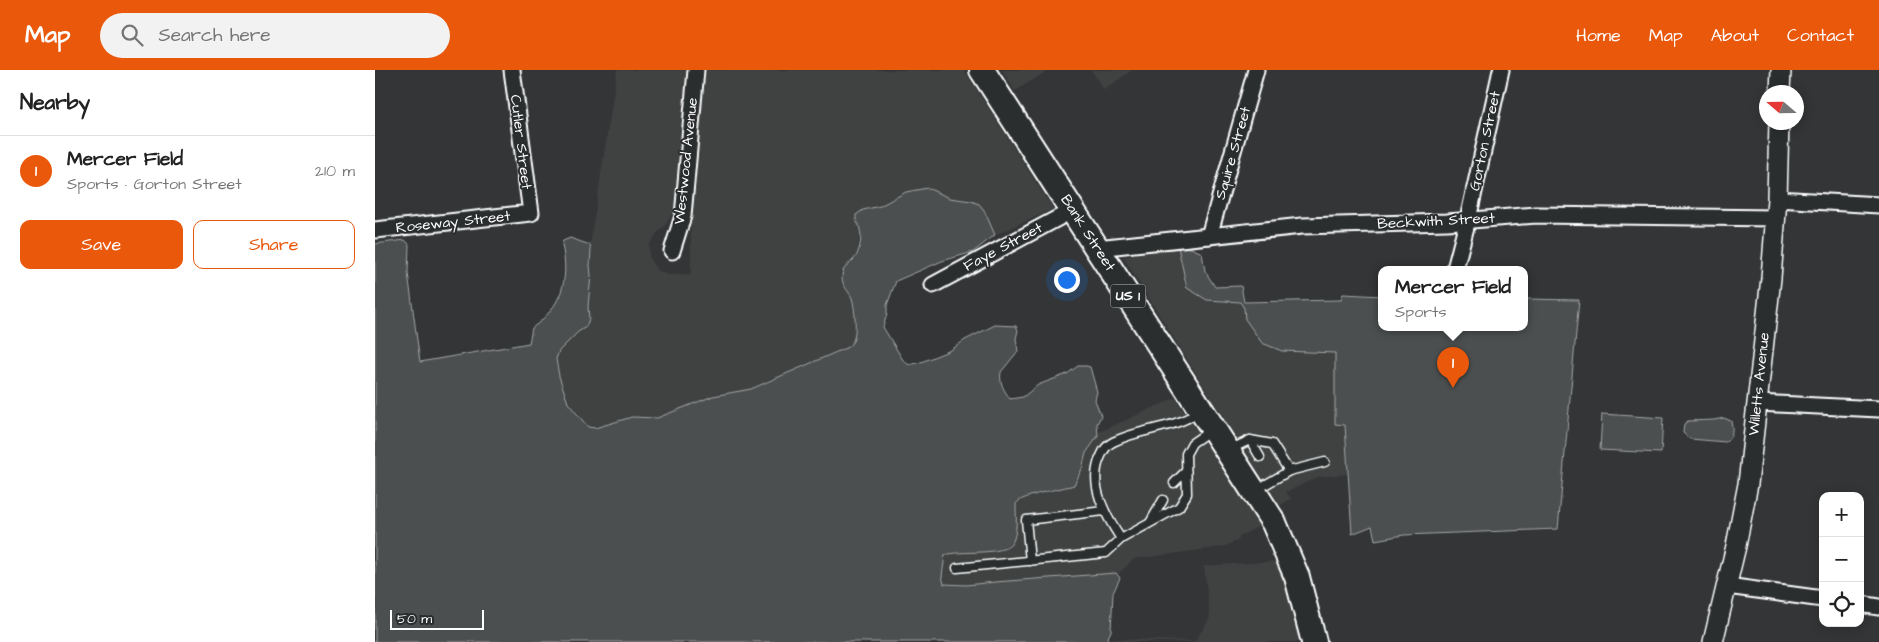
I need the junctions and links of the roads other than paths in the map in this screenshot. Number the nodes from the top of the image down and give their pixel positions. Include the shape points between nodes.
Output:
1 (512, 70) edge
2 (696, 70) edge
3 (983, 70) edge
4 (1256, 70) edge
5 (1501, 70) edge
6 (1781, 70) edge
7 (1780, 85) edge
8 (1779, 130) edge
9 (1777, 199) junction
10 (1879, 205) edge
11 (1073, 210) junction
12 (531, 213) joint
13 (1775, 218) junction
14 (1468, 219) junction
15 (375, 230) edge
16 (1209, 236) junction
17 (1097, 248) junction
18 (672, 251) dead end
19 (1456, 266) edge
20 (933, 285) dead end
21 (1758, 403) junction
22 (1879, 408) edge
23 (1208, 419) junction
24 (1250, 440) junction
25 (1228, 450) junction
26 (1260, 457) dead end
27 (1325, 462) dead end
28 (1186, 471) junction
29 (1289, 472) junction
30 (1266, 482) junction
31 (1174, 483) dead end
32 (1163, 500) dead end
33 (1104, 511) junction
34 (1149, 523) junction
35 (1121, 539) junction
36 (1030, 561) junction
37 (957, 568) dead end
38 (1727, 586) junction
39 (1819, 598) edge
40 (1864, 605) edge
41 (1879, 607) edge
42 (1314, 642) edge
43 (1713, 642) edge

1 - 12 street, Cutler Street
2 - 18 street, Westwood Avenue via 683,216
3 - 11 main road, Bank Street / US 1
4 - 16 street, Squire Street
5 - 14 street, Gorton Street
6 - 7 street
8 - 9 street, Willetts Avenue
9 - 10 street
9 - 13 street, Willetts Avenue
11 - 17 main road, Bank Street / US 1
11 - 20 street, Faye Street
12 - 15 street, Roseway Street
13 - 14 street, Beckwith Street via 1536,215
13 - 21 street, Willetts Avenue
14 - 16 street, Beckwith Street via 1302,226
14 - 19 street, Gorton Street
16 - 17 street, Beckwith Street
17 - 23 main road, Bank Street / US 1
21 - 22 street
21 - 38 street, Willetts Avenue via 1748,484
23 - 25 main road, Bank Street / US 1
23 - 28 lane via 1187,454
23 - 33 lane via 1187,420 1112,442 1103,451 1095,471
24 - 25 lane
24 - 26 lane
24 - 29 lane via 1272,444
25 - 30 main road, Bank Street / US 1
27 - 29 lane
28 - 31 lane
28 - 34 lane via 1187,494 1179,507
29 - 30 lane
30 - 42 main road, Bank Street / US 1 via 1274,523 1297,577
32 - 34 lane
33 - 35 lane
33 - 36 lane via 1026,520
34 - 35 lane
35 - 36 lane via 1106,553
36 - 37 lane
38 - 39 street
38 - 43 street, Willetts Avenue
40 - 41 street

